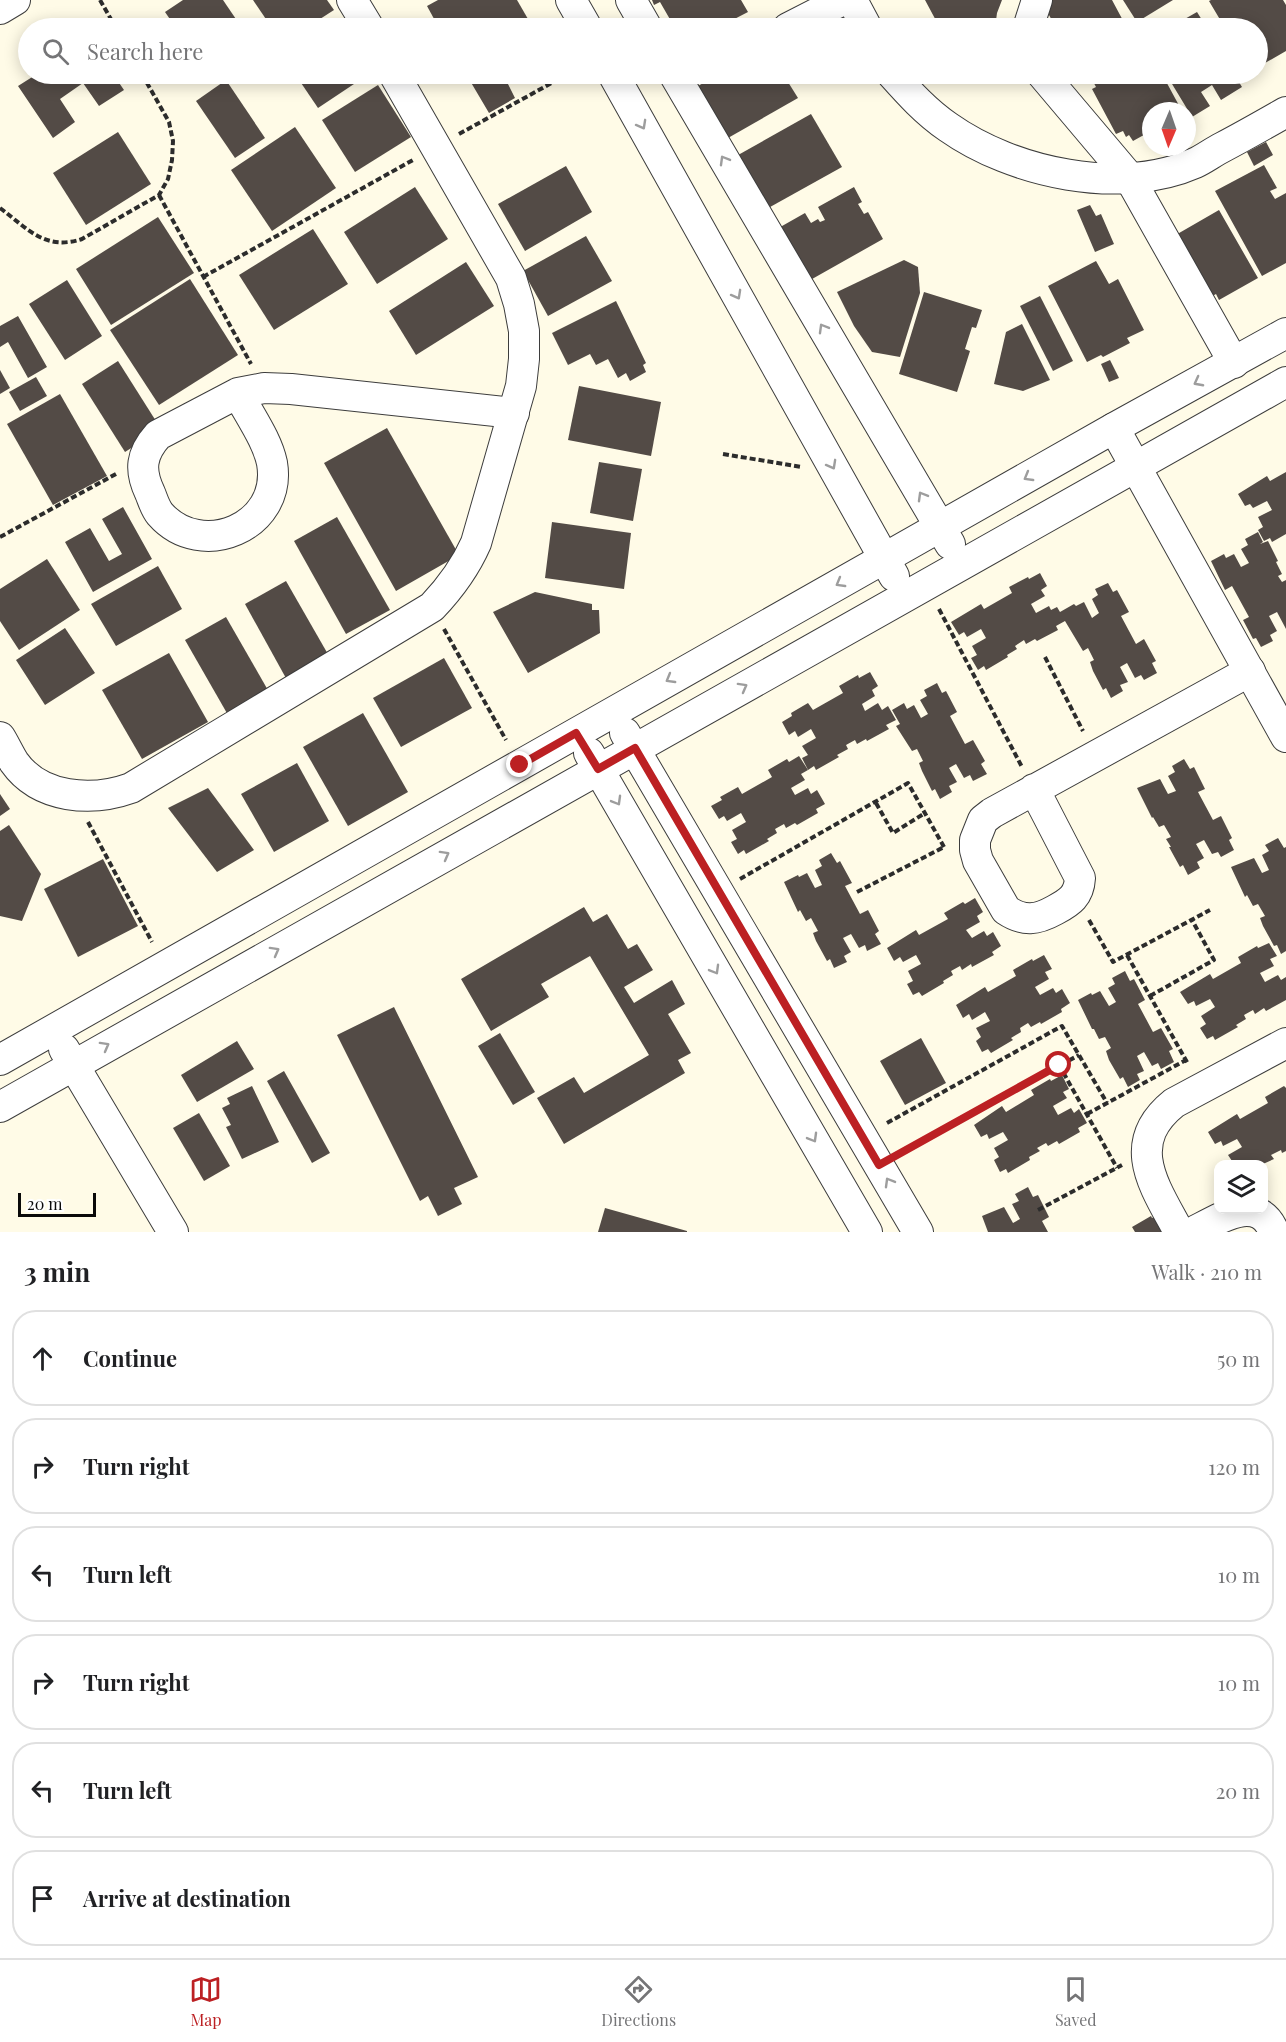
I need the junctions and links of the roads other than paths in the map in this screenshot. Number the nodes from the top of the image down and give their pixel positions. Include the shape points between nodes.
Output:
1 (15, 0) edge
2 (352, 0) edge
3 (571, 0) edge
4 (631, 0) edge
5 (843, 0) edge
6 (852, 0) edge
7 (1037, 0) edge
8 (0, 9) edge
9 (363, 18) edge
10 (582, 18) edge
11 (641, 18) edge
12 (808, 18) edge
13 (862, 18) edge
14 (1031, 18) edge
15 (400, 84) edge
16 (619, 84) edge
17 (689, 84) edge
18 (901, 84) edge
19 (1050, 84) edge
20 (1286, 112) edge
21 (1129, 177) junction
22 (1286, 333) edge
23 (1234, 363) junction
24 (1286, 382) edge
25 (251, 391) junction
26 (514, 413) junction
27 (1114, 428) junction
28 (1136, 467) junction
29 (940, 526) junction
30 (884, 558) junction
31 (962, 564) junction
32 (915, 590) junction
33 (1250, 671) junction
34 (613, 712) junction
35 (576, 733) junction
36 (0, 737) edge
37 (1286, 737) edge
38 (635, 748) junction
39 (598, 769) junction
40 (1034, 789) junction
41 (52, 1031) junction
42 (1286, 1043) edge
43 (0, 1060) edge
44 (73, 1064) junction
45 (0, 1107) edge
46 (173, 1232) edge
47 (867, 1232) edge
48 (918, 1232) edge
49 (1179, 1232) edge
50 (1193, 1232) edge
51 (1274, 1232) edge

1 - 8 street
2 - 9 street
3 - 10 street
4 - 11 street
5 - 12 street
6 - 13 street
7 - 14 street
15 - 26 street via 511,278 524,331 521,386
16 -> 30 street
29 -> 17 street
18 - 21 street via 947,127 982,148 1024,165 1083,176
19 - 21 street
20 - 21 street via 1195,163
21 - 23 street
22 - 23 street
23 -> 27 street
24 - 28 street
25 - 25 street via 272,464 267,500 256,516 225,535 188,534 159,512 143,479 147,450 158,435
25 - 26 street via 291,389
26 - 36 street via 476,543 458,577 432,607 131,788 112,795 74,796 52,789 15,763
27 - 28 street
27 -> 29 street
28 - 31 street
28 - 33 street
29 - 30 street
29 - 31 street
30 - 32 street
30 -> 34 street
31 - 32 street
38 -> 32 street
33 - 37 street
33 - 40 street
34 - 35 street
34 - 38 street
35 - 39 street
35 - 41 street
38 - 39 street
48 -> 38 street
44 -> 39 street
39 -> 47 street
40 - 40 street via 1080,878 1079,888 1068,903 1032,919 1014,916 1006,910 978,861 975,840 983,820
41 - 43 street
41 - 44 street
42 - 49 street via 1174,1103 1154,1124 1148,1138 1147,1167
44 - 45 street
44 - 46 street
50 - 51 street via 1240,1211 1252,1211 1263,1216

